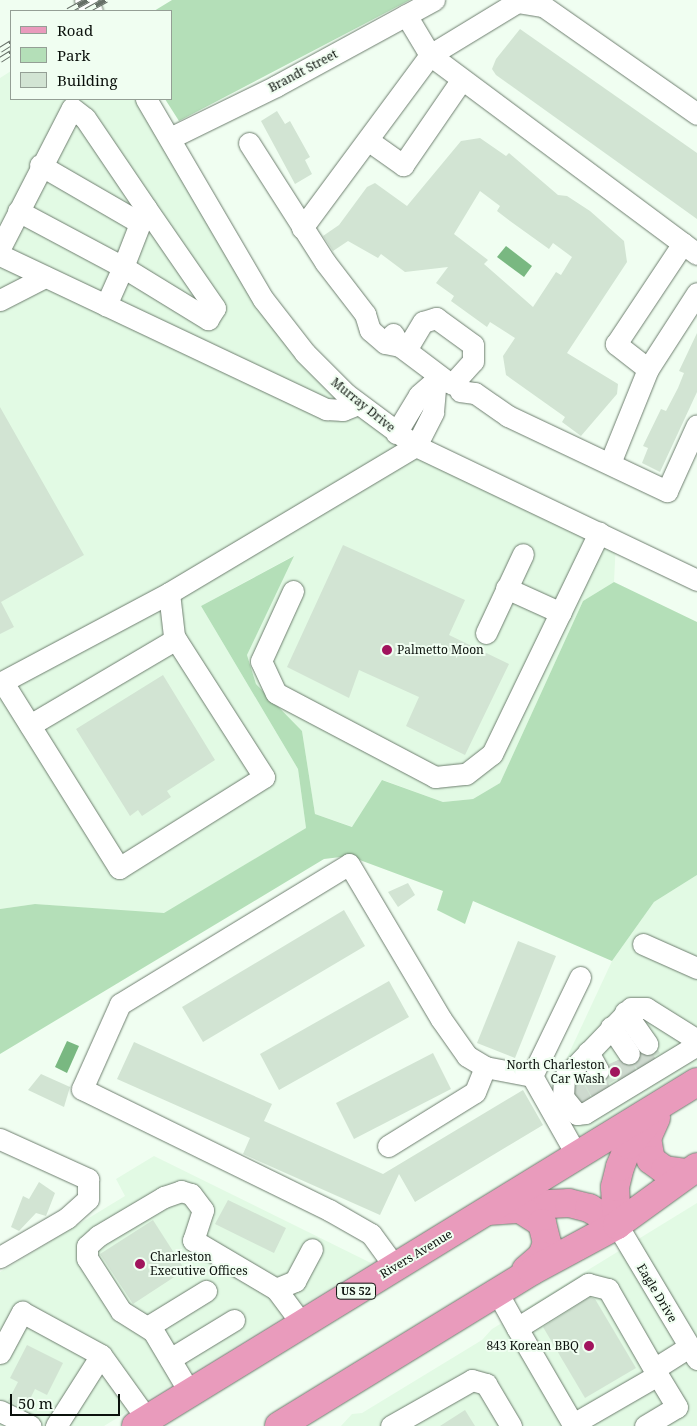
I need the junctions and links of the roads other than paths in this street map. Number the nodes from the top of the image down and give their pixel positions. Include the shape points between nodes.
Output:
1 (434, 0) edge
2 (406, 15) junction
3 (430, 55) junction
4 (462, 79) junction
5 (147, 100) edge
6 (697, 114) edge
7 (170, 138) junction
8 (369, 141) junction
9 (249, 143) dead end
10 (40, 165) junction
11 (18, 211) junction
12 (143, 215) junction
13 (302, 228) junction
14 (690, 248) edge
15 (1, 255) edge
16 (123, 267) junction
17 (45, 277) junction
18 (697, 293) edge
19 (0, 300) edge
20 (106, 304) junction
21 (403, 348) junction
22 (648, 369) junction
23 (445, 383) junction
24 (358, 404) junction
25 (697, 425) edge
26 (396, 433) junction
27 (416, 446) junction
28 (610, 463) junction
29 (599, 533) junction
30 (523, 554) dead end
31 (697, 580) edge
32 (506, 588) junction
33 (293, 591) dead end
34 (169, 594) junction
35 (561, 613) junction
36 (486, 632) dead end
37 (176, 639) junction
38 (2, 684) edge
39 (30, 725) junction
40 (643, 944) dead end
41 (697, 968) edge
42 (580, 977) dead end
43 (615, 1023) junction
44 (697, 1040) edge
45 (697, 1045) edge
46 (641, 1065) junction
47 (485, 1067) junction
48 (532, 1076) junction
49 (697, 1082) edge
50 (590, 1084) junction
51 (668, 1100) junction
52 (612, 1135) junction
53 (0, 1139) edge
54 (388, 1146) dead end
55 (577, 1156) junction
56 (694, 1175) edge
57 (486, 1211) junction
58 (617, 1226) junction
59 (312, 1249) dead end
60 (0, 1257) edge
61 (395, 1267) junction
62 (276, 1289) junction
63 (503, 1289) junction
64 (206, 1291) dead end
65 (234, 1320) dead end
66 (302, 1324) junction
67 (149, 1326) junction
68 (517, 1328) junction
69 (0, 1353) edge
70 (693, 1353) edge
71 (101, 1355) junction
72 (170, 1359) junction
73 (656, 1372) junction
74 (190, 1393) junction
75 (0, 1411) edge
76 (142, 1422) edge
77 (294, 1422) edge
78 (573, 1425) edge
79 (31, 1426) edge
80 (56, 1426) edge
81 (391, 1426) edge
82 (511, 1426) edge
83 (645, 1426) edge

1 - 2 street, Brandt Street
2 - 3 street
2 - 7 street, Brandt Street
3 - 4 street
3 - 6 street via 517,2 532,2
3 - 8 street
4 - 8 street via 403,165
4 - 14 street
5 - 7 street, Murray Drive
7 - 24 street, Murray Drive via 263,299 310,358
8 - 13 street
9 - 13 street
10 - 11 street
10 - 12 street
10 - 12 street via 72,108 85,118
11 - 15 street
11 - 16 street
12 - 16 street
12 - 16 street via 215,308 208,319
13 - 21 street via 365,314
14 - 22 street via 616,344
15 - 17 street
16 - 20 street
17 - 19 street
17 - 20 street
18 - 22 street
20 - 24 street via 326,409 343,410
21 - 23 street
21 - 23 street via 423,322 436,318 473,345 473,361
22 - 28 street
23 - 26 street via 418,395
23 - 27 street
23 - 28 street via 480,404
24 - 26 street, Murray Drive
25 - 28 street via 666,491
26 - 27 street, Murray Drive
27 - 29 street, Murray Drive
27 - 34 street
29 - 31 street, Murray Drive
29 - 35 street
30 - 32 street
32 - 35 street
32 - 36 street
33 - 35 street via 261,661 271,687 435,777 466,774 492,754
34 - 37 street
34 - 38 street
37 - 39 street
37 - 39 street via 264,777 119,868
38 - 39 street
40 - 41 street
42 - 48 street
43 - 44 street via 646,1008
43 - 46 street
43 - 46 street
43 - 50 street
45 - 46 street
46 - 50 street
46 - 51 street
47 - 48 street
47 - 54 street via 475,1092
47 - 61 street via 467,1056 441,1019 349,864 120,1004 82,1089 329,1210 371,1234
48 - 55 street
49 - 51 main road, Rivers Avenue / US 52
50 - 52 street
51 - 52 main road, Rivers Avenue / US 52
51 - 56 main road via 647,1138 648,1150 657,1166
51 - 58 main road via 629,1145 620,1167 615,1187
52 - 55 main road, Rivers Avenue / US 52
53 - 60 street via 88,1179 88,1199 67,1218
55 - 57 main road, Rivers Avenue / US 52
56 - 58 main road
57 - 58 main road via 528,1203 570,1203 589,1208
57 - 61 main road, Rivers Avenue / US 52
57 - 63 main road via 520,1209 535,1215 546,1233 542,1256
58 - 63 main road
58 - 70 street, Eagle Drive
59 - 62 street via 295,1281
61 - 66 main road, Rivers Avenue / US 52
62 - 66 street
62 - 67 street via 193,1240 203,1210 191,1194 181,1191 164,1197 98,1236 85,1252 121,1310
63 - 68 street
63 - 77 main road
64 - 67 street
65 - 72 street
66 - 74 main road, Rivers Avenue / US 52
67 - 72 street
68 - 73 street via 588,1284 608,1289
68 - 78 street
69 - 71 street via 22,1312
70 - 73 street
71 - 76 street
71 - 80 street
72 - 74 street
73 - 78 street
73 - 83 street via 677,1407
74 - 76 main road, Rivers Avenue / US 52
75 - 79 street
81 - 82 street via 472,1380 486,1384

